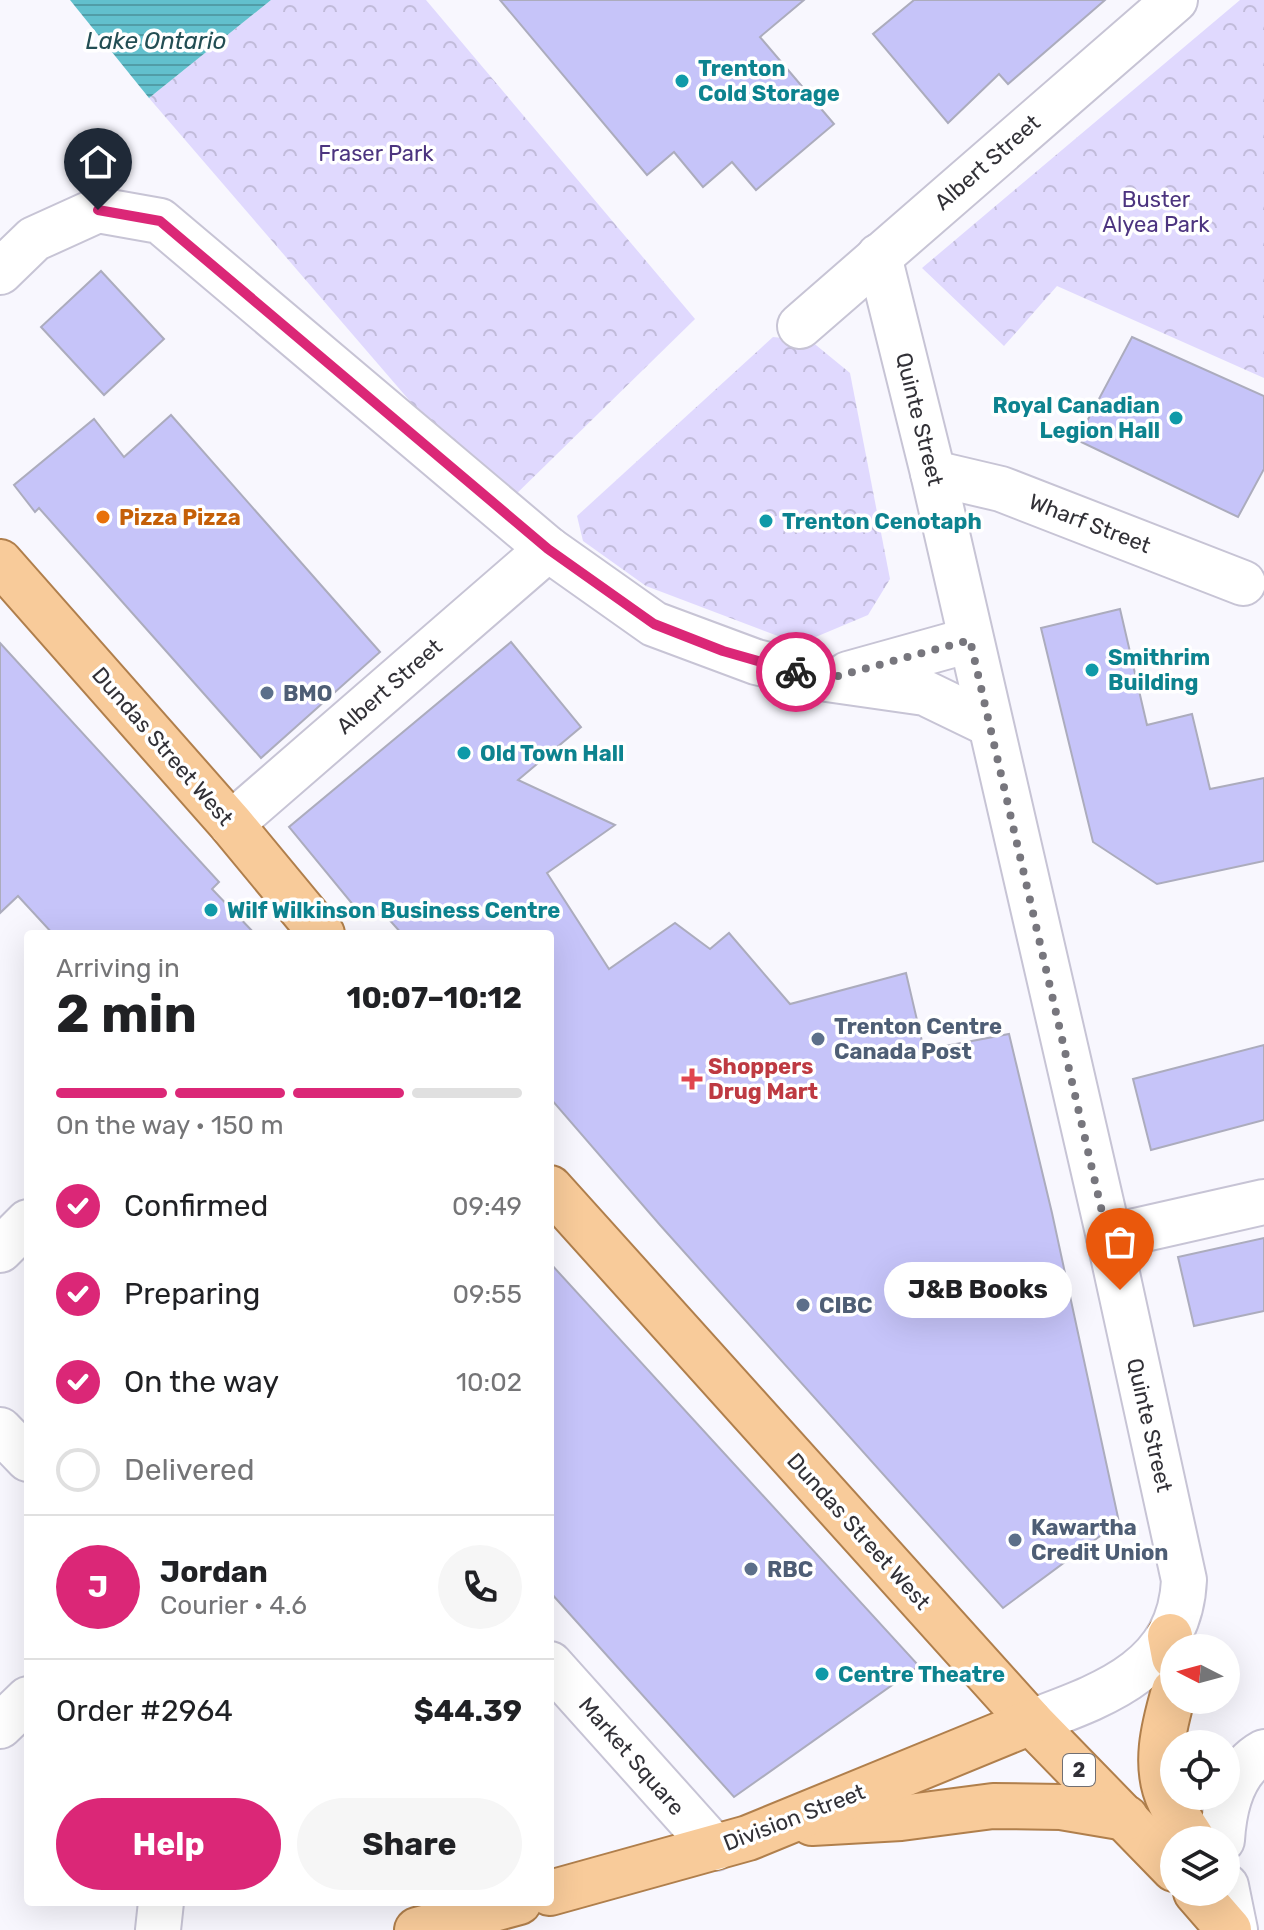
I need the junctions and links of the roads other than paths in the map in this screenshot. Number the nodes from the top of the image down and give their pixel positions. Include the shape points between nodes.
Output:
1 (1175, 0) edge
2 (879, 256) junction
3 (0, 272) edge
4 (800, 326) dead end
5 (933, 473) junction
6 (548, 549) junction
7 (0, 562) edge
8 (1243, 583) dead end
9 (970, 640) junction
10 (827, 679) junction
11 (989, 724) junction
12 (231, 824) junction
13 (319, 930) edge
14 (554, 1192) edge
15 (1264, 1202) edge
16 (24, 1226) edge
17 (1109, 1237) junction
18 (0, 1250) edge
19 (0, 1430) edge
20 (24, 1455) edge
21 (1175, 1634) edge
22 (1160, 1654) edge
23 (554, 1668) edge
24 (24, 1703) edge
25 (1167, 1714) edge
26 (1031, 1722) junction
27 (0, 1726) edge
28 (1264, 1752) edge
29 (1126, 1818) junction
30 (778, 1825) junction
31 (1184, 1826) edge
32 (1223, 1826) edge
33 (715, 1848) junction
34 (1160, 1854) edge
35 (554, 1892) edge
36 (161, 1906) edge
37 (504, 1906) edge
38 (1209, 1906) edge
39 (1222, 1906) edge
40 (1229, 1906) edge
41 (158, 1930) edge
42 (417, 1930) edge
43 (1232, 1930) edge

1 - 2 street, Albert Street
2 - 4 street, Albert Street
2 - 5 street, Quinte Street
3 - 6 street via 34,239 98,210 160,221
5 - 8 street, Wharf Street via 1001,489
5 - 9 street, Quinte Street
6 - 10 street via 654,624 756,662
6 - 12 street, Albert Street
7 - 12 main road, Dundas Street West
9 - 10 street
9 - 11 street, Quinte Street
10 - 11 street via 925,693
11 - 17 street, Quinte Street
12 - 13 main road, Dundas Street West
14 - 26 main road, Dundas Street West
15 - 17 street
16 - 18 street
17 - 21 street, Quinte Street via 1184,1580
19 - 20 street
22 - 26 street, Quinte Street via 1100,1696
23 - 33 street, Market Square
24 - 27 street
25 - 31 main road via 1161,1752 1164,1782
26 - 29 main road, Dundas Street West / 2
26 - 30 main road, Division Street
28 - 32 street via 1235,1780
29 - 30 main road via 1061,1807 993,1806
29 - 34 main road, Dundas Street West / 2
30 - 33 main road, Division Street
33 - 35 main road, Division Street
36 - 41 street
37 - 42 main road
38 - 43 main road
39 - 43 main road
40 - 43 street

